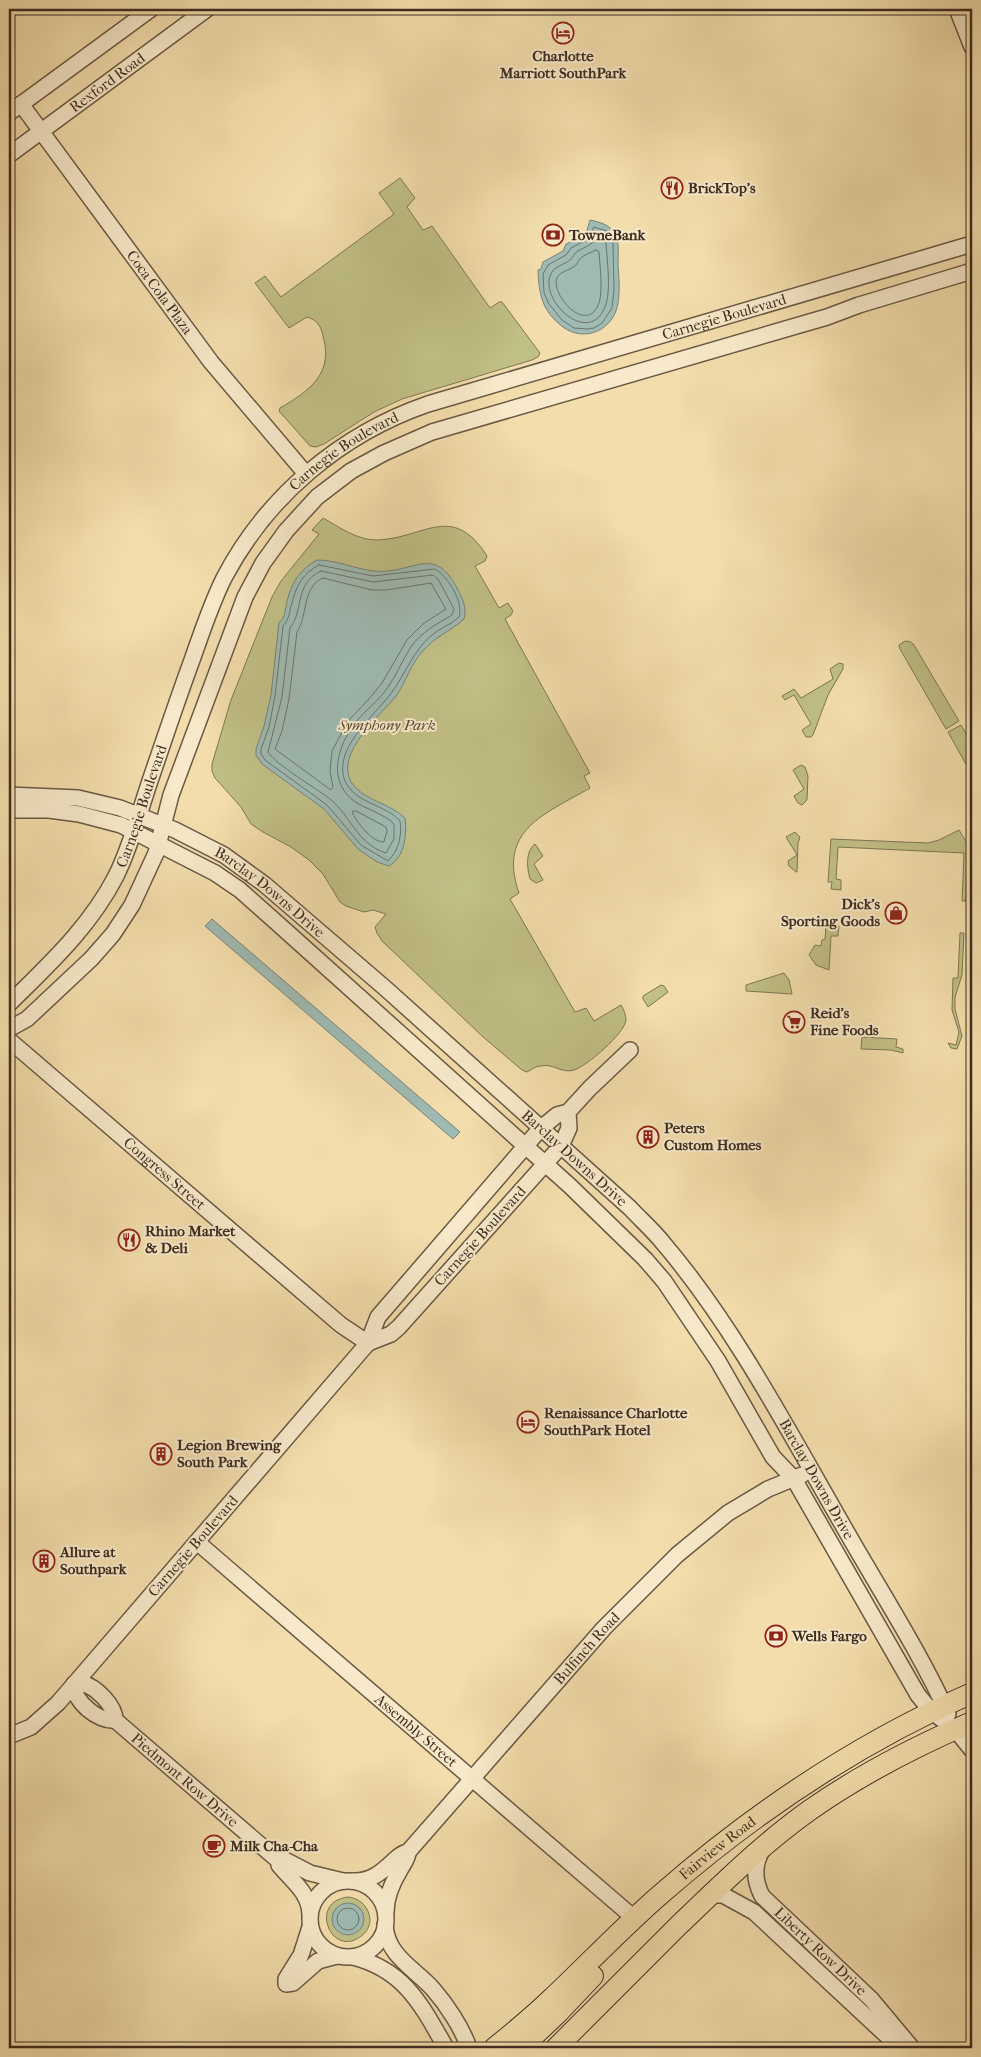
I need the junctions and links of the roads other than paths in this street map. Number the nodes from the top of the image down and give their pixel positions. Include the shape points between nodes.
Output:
1 (152, 9) edge
2 (207, 9) edge
3 (957, 9) edge
4 (972, 47) edge
5 (21, 104) junction
6 (9, 113) edge
7 (41, 131) junction
8 (9, 155) edge
9 (972, 244) edge
10 (972, 273) edge
11 (306, 474) junction
12 (9, 795) edge
13 (9, 810) edge
14 (140, 815) junction
15 (163, 824) junction
16 (134, 832) junction
17 (159, 844) junction
18 (9, 1004) edge
19 (9, 1029) edge
20 (9, 1040) edge
21 (630, 1050) dead end
22 (568, 1112) junction
23 (541, 1128) junction
24 (525, 1146) junction
25 (561, 1146) junction
26 (545, 1164) junction
27 (368, 1343) junction
28 (811, 1470) junction
29 (794, 1479) junction
30 (198, 1542) junction
31 (74, 1684) junction
32 (972, 1693) edge
33 (938, 1709) junction
34 (964, 1726) edge
35 (9, 1736) edge
36 (972, 1750) edge
37 (474, 1779) junction
38 (766, 1846) junction
39 (408, 1852) junction
40 (279, 1861) junction
41 (349, 1881) junction
42 (707, 1898) junction
43 (634, 1918) junction
44 (386, 1919) junction
45 (310, 1921) junction
46 (337, 1956) junction
47 (353, 1957) junction
48 (446, 2048) edge
49 (470, 2048) edge
50 (494, 2048) edge
51 (521, 2048) edge
52 (556, 2048) edge
53 (900, 2048) edge
54 (912, 2048) edge

1 - 5 street
2 - 7 street, Rexford Road
3 - 4 street
5 - 6 street
5 - 7 street, Coca Cola Plaza
7 - 8 street, Rexford Road
7 - 11 street, Coca Cola Plaza via 211,362
9 - 11 street, Carnegie Boulevard via 428,404 367,431
10 - 15 street, Carnegie Boulevard via 432,432 352,471 318,497 286,531 263,563 198,720
11 - 14 street, Carnegie Boulevard via 258,526 222,583 187,673
12 - 14 street, Barclay Downs Drive via 86,800
13 - 16 street, Barclay Downs Drive via 80,814
14 - 15 street, Barclay Downs Drive
14 - 16 street, Carnegie Boulevard
15 - 17 street, Carnegie Boulevard
15 - 23 street, Barclay Downs Drive via 215,849 264,884
16 - 17 street, Barclay Downs Drive
16 - 18 street, Carnegie Boulevard via 117,874 89,921
17 - 19 street, Carnegie Boulevard via 132,905 108,941 27,1019
17 - 24 street, Barclay Downs Drive via 215,872 240,890
20 - 27 street, Congress Street via 340,1325
21 - 22 street, Carnegie Boulevard
22 - 23 street, Carnegie Boulevard via 557,1115
22 - 25 street, Carnegie Boulevard via 569,1128
23 - 24 street, Carnegie Boulevard
23 - 25 street, Barclay Downs Drive
24 - 26 street, Barclay Downs Drive
24 - 27 street, Carnegie Boulevard via 378,1316
25 - 26 street, Carnegie Boulevard
25 - 28 street, Barclay Downs Drive via 630,1208 691,1278 737,1346
26 - 27 street, Carnegie Boulevard via 399,1327 391,1334
26 - 29 street, Barclay Downs Drive via 610,1223 664,1281 718,1361 773,1457
27 - 30 street, Carnegie Boulevard
28 - 29 street, Bulfinch Road
28 - 33 street, Barclay Downs Drive via 920,1659
29 - 33 street, Barclay Downs Drive via 918,1695
29 - 37 street, Bulfinch Road via 768,1489 728,1513 678,1556 604,1628
30 - 31 street, Carnegie Boulevard
30 - 37 street, Assembly Street
31 - 35 street, Carnegie Boulevard via 42,1719
31 - 40 street, Piedmont Row Drive via 75,1696 98,1716 106,1721 114,1720
32 - 33 main road, Fairview Road
33 - 34 street, Barclay Downs Drive
33 - 43 main road, Fairview Road via 867,1746 792,1793 719,1845
34 - 36 street, Barclay Downs Drive
34 - 38 main road, Fairview Road via 889,1762 834,1794
37 - 39 street, Bulfinch Road
37 - 43 street, Assembly Street
38 - 42 main road, Fairview Road
38 - 54 street, Liberty Row Drive via 757,1860 756,1871 762,1896 871,1999
39 - 41 street, Bulfinch Road via 374,1876
39 - 44 street, Bulfinch Road via 389,1892
40 - 41 street, Piedmont Row Drive via 283,1859 310,1873
40 - 45 street, Piedmont Row Drive via 303,1892 308,1902
41 - 44 street, Piedmont Row Drive via 365,1885 375,1893 382,1902
41 - 45 street via 332,1884 321,1892 314,1902
42 - 52 main road, Fairview Road
42 - 53 street, Liberty Row Drive via 723,1895 754,1912
43 - 50 main road, Fairview Road via 550,2000
43 - 51 main road via 604,1964
44 - 47 street via 382,1936 375,1946
44 - 49 street, Piedmont Row Drive via 387,1937 396,1954 436,1993
45 - 46 street, Piedmont Row Drive via 320,1946
45 - 46 street via 301,1955 286,1984 292,1983 318,1961
46 - 47 street
47 - 48 street via 383,1969 404,1984 419,2002

